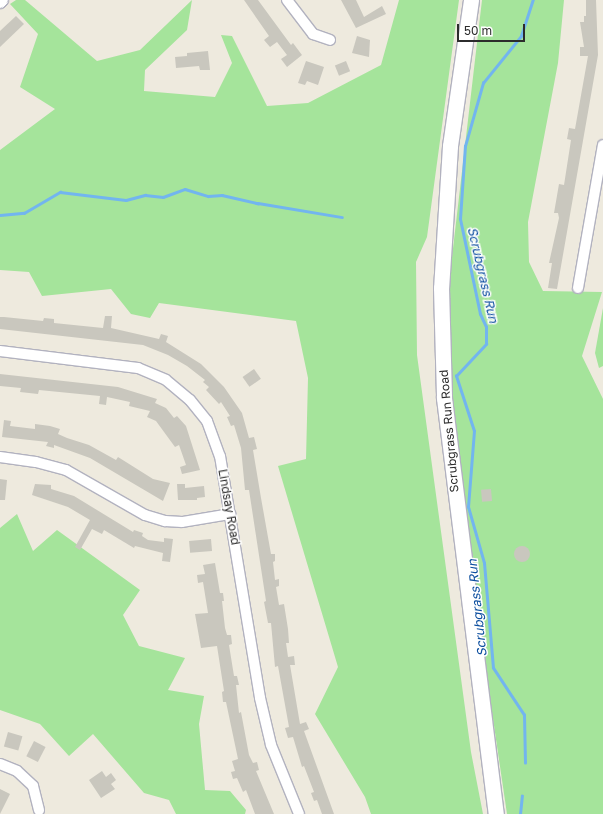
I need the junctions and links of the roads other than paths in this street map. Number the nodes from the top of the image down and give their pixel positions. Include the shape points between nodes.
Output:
1 (3, 0) edge
2 (287, 0) edge
3 (471, 0) edge
4 (0, 3) edge
5 (330, 40) dead end
6 (603, 145) edge
7 (578, 288) dead end
8 (0, 351) edge
9 (0, 457) edge
10 (230, 514) junction
11 (0, 764) edge
12 (39, 810) dead end
13 (299, 814) edge
14 (496, 814) edge

1 - 4 street
2 - 5 street via 313,34
3 - 14 street, Scrubgrass Run Road via 450,146 441,288 444,398
6 - 7 street
8 - 10 street, Lindsay Road via 138,368 166,380 190,400 206,421 220,456
9 - 10 street via 36,462 66,470 146,515 165,521 182,522
10 - 13 street, Lindsay Road via 260,698 271,745
11 - 12 street via 17,771 32,786

